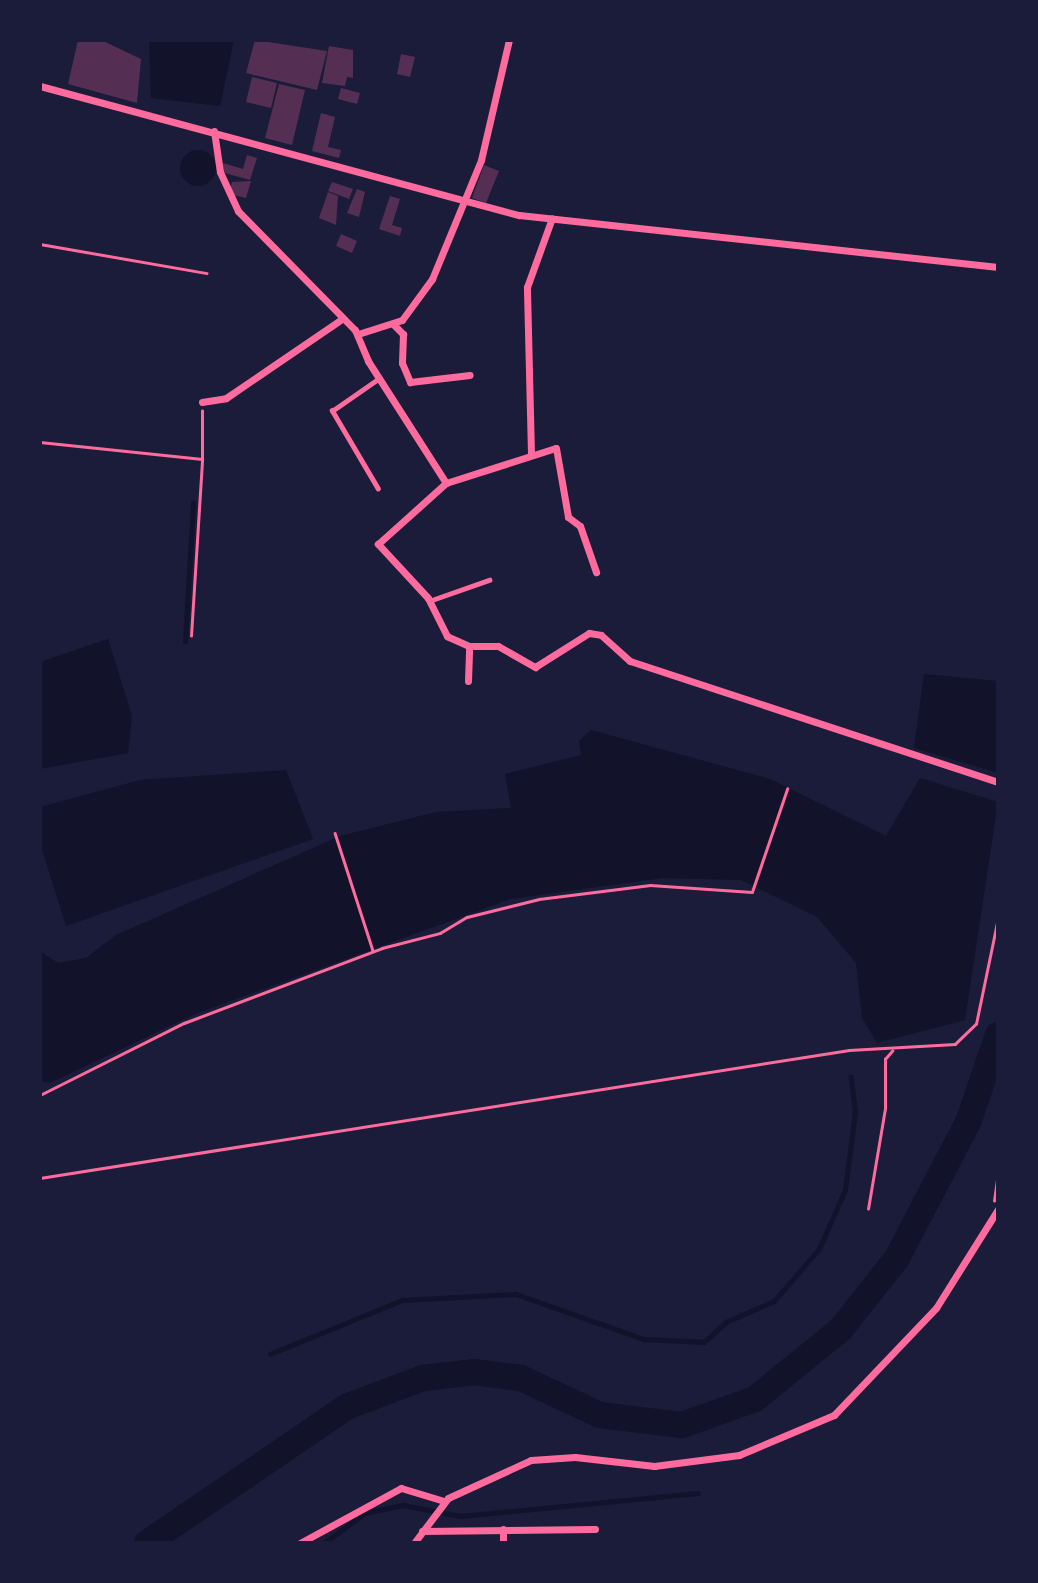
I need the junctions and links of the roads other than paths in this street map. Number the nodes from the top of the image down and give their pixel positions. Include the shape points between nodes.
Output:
1 (509, 40) edge
2 (40, 86) edge
3 (214, 131) junction
4 (466, 203) junction
5 (552, 218) junction
6 (998, 267) edge
7 (342, 319) junction
8 (394, 325) junction
9 (358, 334) junction
10 (470, 375) dead end
11 (379, 378) junction
12 (202, 402) road end
13 (531, 454) junction
14 (446, 483) junction
15 (377, 489) dead end
16 (596, 572) dead end
17 (489, 580) dead end
18 (429, 601) junction
19 (469, 646) junction
20 (468, 681) dead end
21 (998, 782) edge
22 (995, 1210) edge
23 (443, 1502) junction
24 (503, 1529) junction
25 (595, 1529) dead end
26 (422, 1531) junction
27 (300, 1543) edge
28 (414, 1543) edge
29 (503, 1543) edge

1 - 4 street
2 - 3 street
3 - 4 street
3 - 7 street via 220,170 238,211
4 - 5 street
4 - 8 street via 416,308
5 - 6 street
5 - 13 street via 527,287
7 - 9 street
7 - 12 street via 226,398
8 - 9 street
8 - 10 street via 403,334 402,363 410,382
9 - 11 street
11 - 14 street
11 - 15 lane via 332,411
13 - 14 street
13 - 16 street via 556,448 568,517 580,526
14 - 18 street via 379,544
17 - 18 lane
18 - 19 street via 447,636
19 - 20 street
19 - 21 street via 498,646 535,667 589,633 601,635 630,661
22 - 23 street via 936,1308 834,1415 739,1455 654,1466 575,1457 530,1461
23 - 26 street
23 - 27 street via 401,1488
24 - 25 street
24 - 26 street
24 - 29 street
26 - 28 street

